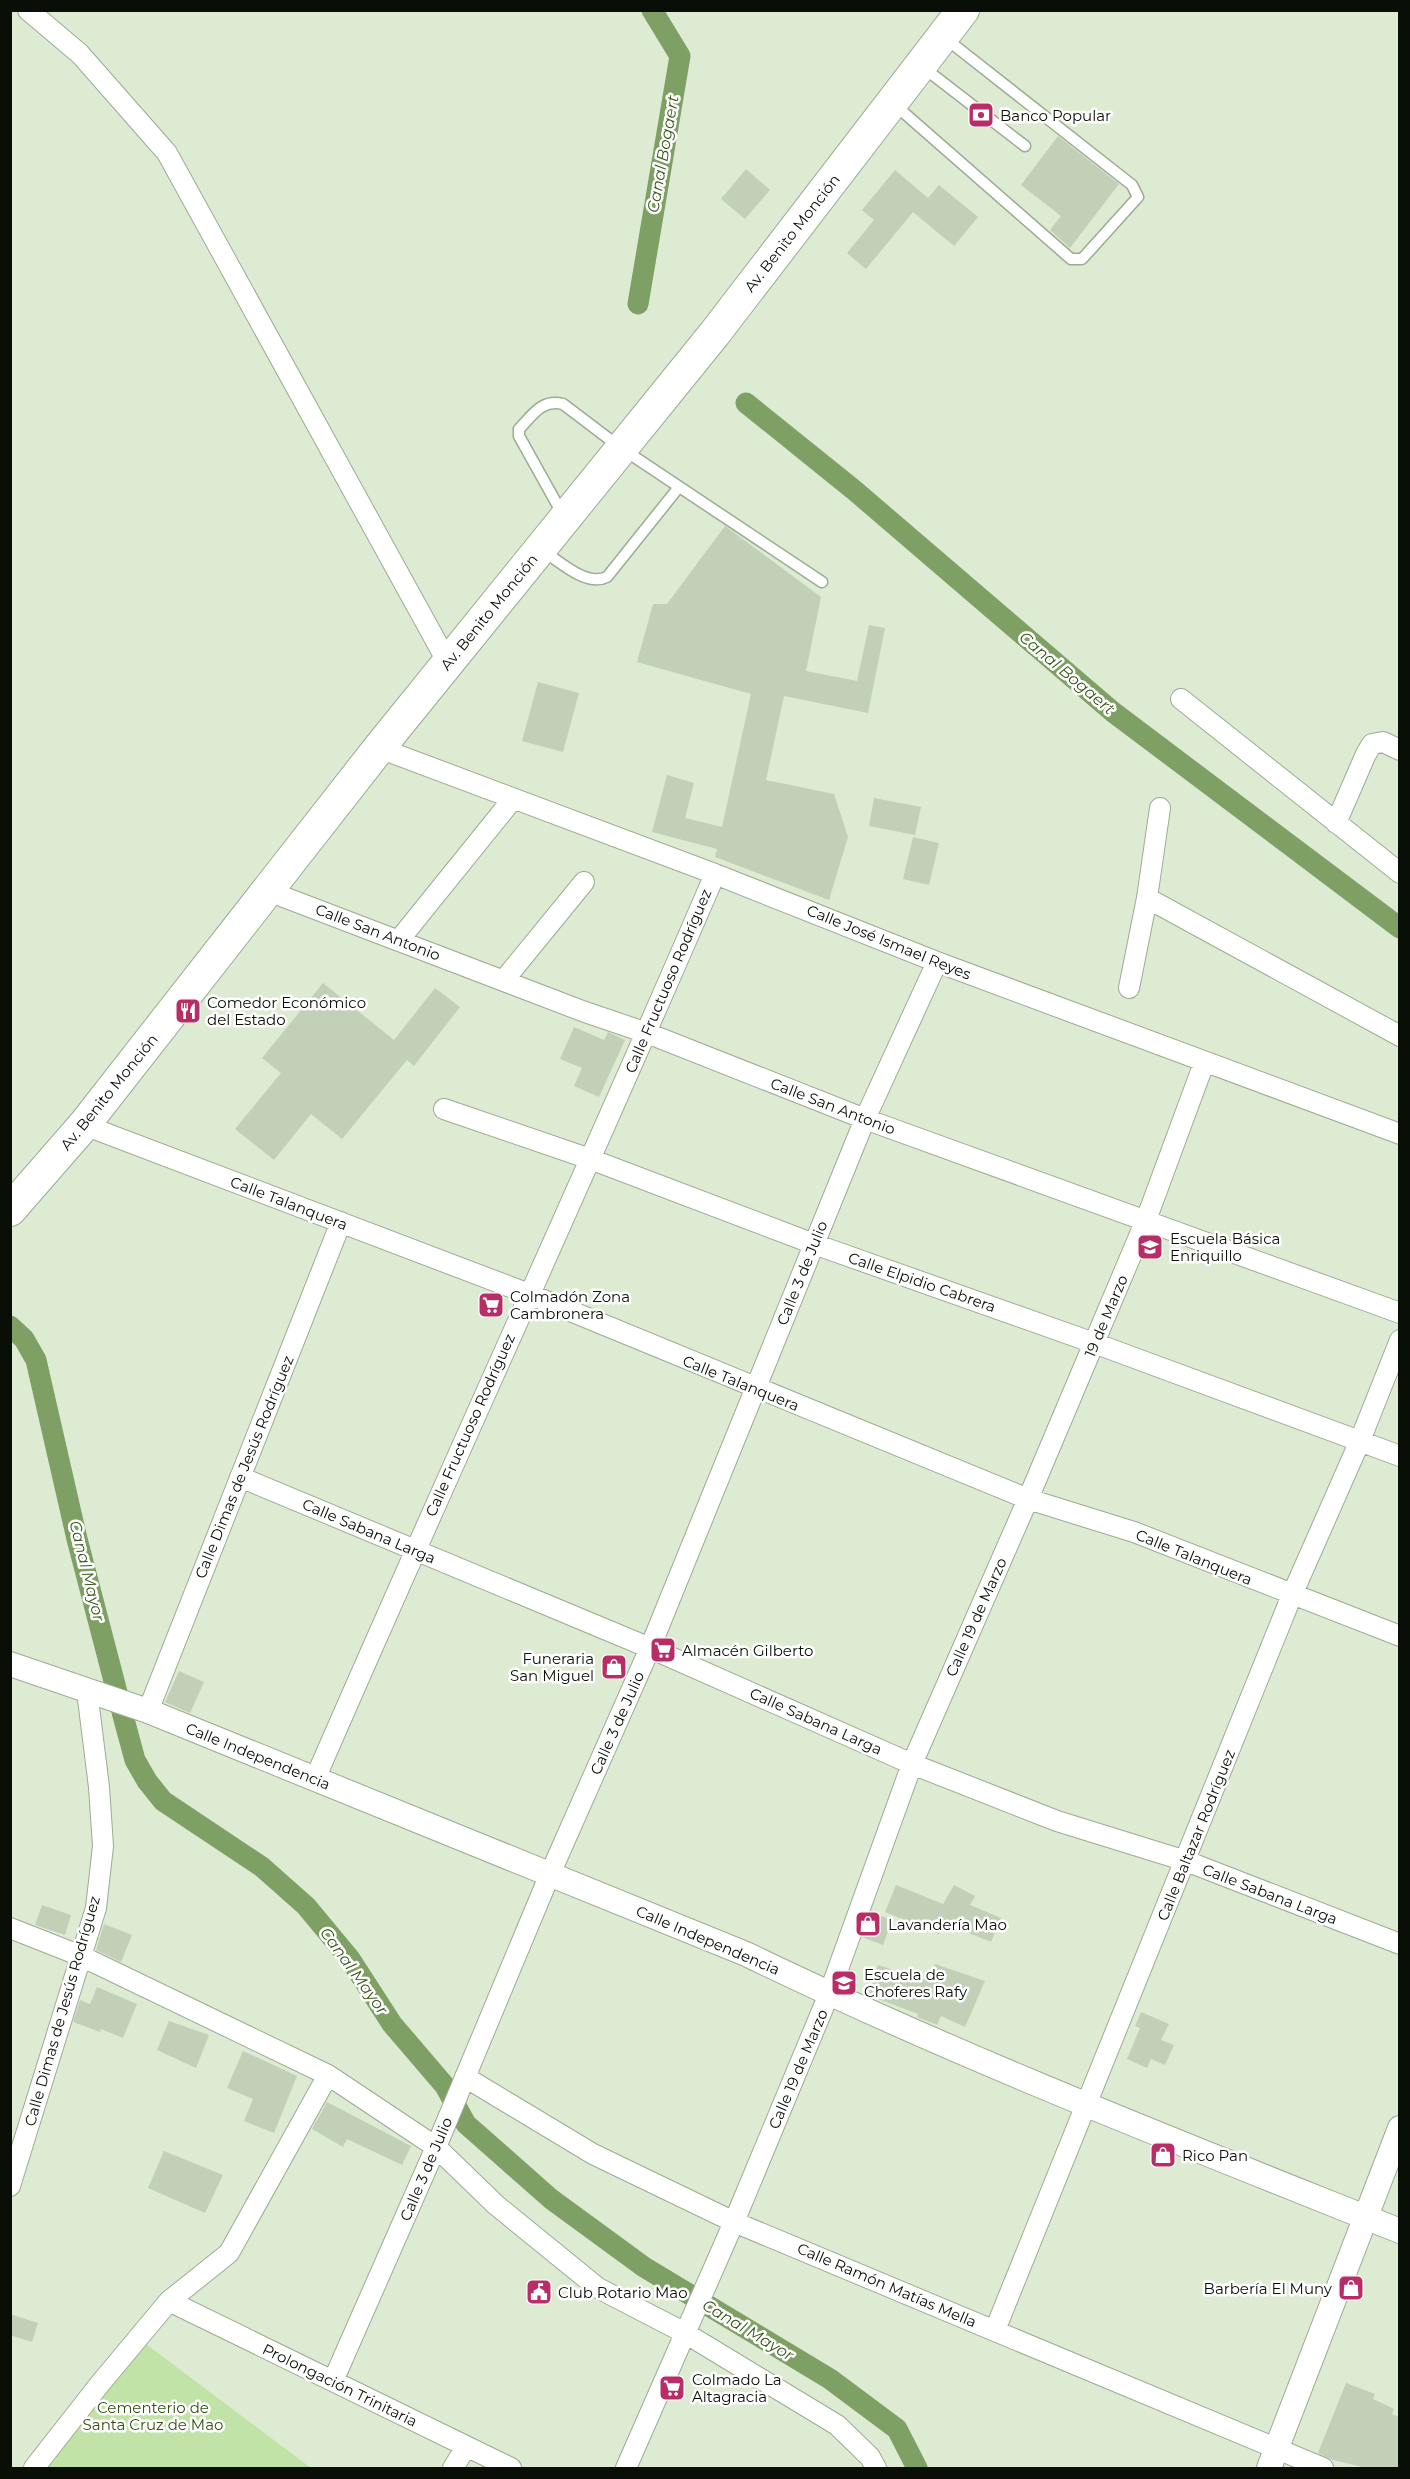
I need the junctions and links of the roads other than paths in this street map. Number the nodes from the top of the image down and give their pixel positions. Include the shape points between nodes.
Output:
1 (28, 10) edge
2 (963, 10) edge
3 (943, 36) junction
4 (921, 66) junction
5 (892, 103) junction
6 (1025, 146) dead end
7 (621, 448) junction
8 (679, 487) junction
9 (565, 518) junction
10 (540, 549) junction
11 (822, 582) dead end
12 (447, 663) junction
13 (1181, 699) dead end
14 (379, 748) junction
15 (1400, 750) edge
16 (512, 800) junction
17 (1160, 808) dead end
18 (1336, 823) junction
19 (1400, 873) edge
20 (715, 874) junction
21 (585, 882) dead end
22 (268, 891) junction
23 (1147, 898) junction
24 (399, 940) junction
25 (937, 962) junction
26 (504, 980) junction
27 (1129, 988) dead end
28 (647, 1033) junction
29 (1400, 1036) edge
30 (1204, 1063) junction
31 (444, 1109) dead end
32 (865, 1119) junction
33 (84, 1125) junction
34 (1400, 1134) edge
35 (590, 1159) junction
36 (10, 1210) edge
37 (1146, 1220) junction
38 (341, 1222) junction
39 (814, 1244) junction
40 (529, 1294) junction
41 (1400, 1313) edge
42 (1400, 1340) edge
43 (1094, 1343) junction
44 (754, 1389) junction
45 (1359, 1443) junction
46 (1400, 1456) edge
47 (240, 1477) junction
48 (1028, 1500) junction
49 (414, 1550) junction
50 (1292, 1595) junction
51 (1400, 1636) edge
52 (650, 1648) junction
53 (10, 1664) edge
54 (92, 1693) junction
55 (145, 1710) junction
56 (912, 1764) junction
57 (315, 1779) junction
58 (1186, 1861) junction
59 (550, 1874) junction
60 (10, 1928) edge
61 (1400, 1944) edge
62 (81, 1956) junction
63 (829, 1994) junction
64 (328, 2075) junction
65 (463, 2081) junction
66 (1086, 2106) junction
67 (1400, 2128) edge
68 (436, 2147) junction
69 (10, 2186) edge
70 (1364, 2217) junction
71 (734, 2222) junction
72 (1400, 2231) edge
73 (169, 2301) junction
74 (994, 2330) junction
75 (685, 2333) junction
76 (333, 2381) junction
77 (466, 2447) junction
78 (1273, 2458) edge
79 (34, 2469) edge
80 (453, 2469) edge
81 (511, 2469) edge
82 (626, 2469) edge
83 (876, 2469) edge
84 (1323, 2469) edge

1 - 12 street via 80,54 167,153
2 - 3 main road, Av. Benito Monción
3 - 4 main road, Av. Benito Monción
3 - 5 lane via 1132,185 1138,197 1082,259 1071,259
4 - 5 main road, Av. Benito Monción
4 - 6 lane
5 - 7 main road, Av. Benito Monción
7 - 8 lane
7 - 9 main road, Av. Benito Monción
7 - 9 lane via 563,404 553,402 546,403 519,429 522,444
8 - 10 lane via 600,581 589,579
8 - 11 lane
9 - 10 main road, Av. Benito Monción
10 - 12 main road, Av. Benito Monción
12 - 14 main road, Av. Benito Monción
13 - 18 street
14 - 16 street, Calle José Ismael Reyes
14 - 22 main road, Av. Benito Monción
15 - 18 street via 1383,742 1372,744
16 - 20 street, Calle José Ismael Reyes
16 - 24 street
17 - 23 street
18 - 19 street
20 - 25 street, Calle José Ismael Reyes
20 - 28 street, Calle Fructuoso Rodríguez
21 - 26 street
22 - 24 street, Calle San Antonio
22 - 33 main road, Av. Benito Monción
23 - 27 street
23 - 29 street
24 - 26 street, Calle San Antonio
25 - 30 street, Calle José Ismael Reyes
25 - 32 street, Calle 3 de Julio
26 - 28 street, Calle San Antonio
28 - 32 street, Calle San Antonio
28 - 35 street, Calle Fructuoso Rodríguez
30 - 34 street, Calle José Ismael Reyes
30 - 37 street, 19 de Marzo
31 - 35 street, Calle Elpidio Cabrera
32 - 37 street, Calle San Antonio
32 - 39 street, Calle 3 de Julio
33 - 36 main road, Av. Benito Monción
33 - 38 street, Calle Talanquera
35 - 39 street, Calle Elpidio Cabrera
35 - 40 street, Calle Fructuoso Rodríguez
37 - 41 street, Calle San Antonio
37 - 43 street, 19 de Marzo
38 - 40 street, Calle Talanquera
38 - 47 street, Calle Dimas de Jesús Rodríguez
39 - 43 street, Calle Elpidio Cabrera
39 - 44 street, Calle 3 de Julio
40 - 44 street, Calle Talanquera
40 - 49 street, Calle Fructuoso Rodríguez
42 - 45 street, Calle Baltazar Rodríguez
43 - 45 street, Calle Elpidio Cabrera
43 - 48 street, 19 de Marzo
44 - 48 street, Calle Talanquera
44 - 52 street, Calle 3 de Julio
45 - 46 street, Calle Elpidio Cabrera
45 - 50 street, Calle Baltazar Rodríguez
47 - 49 street, Calle Sabana Larga
47 - 55 street, Calle Dimas de Jesús Rodríguez
48 - 50 street, Calle Talanquera via 1134,1532
48 - 56 street, Calle 19 de Marzo
49 - 52 street, Calle Sabana Larga
49 - 57 street, Calle Fructuoso Rodríguez
50 - 51 street, Calle Talanquera
50 - 58 street, Calle Baltazar Rodríguez
52 - 56 street, Calle Sabana Larga
52 - 59 street, Calle 3 de Julio
53 - 54 street, Calle Independencia
54 - 55 street, Calle Independencia
54 - 62 street, Calle Dimas de Jesús Rodríguez via 103,1846 96,1908
55 - 57 street, Calle Independencia
56 - 58 street, Calle Sabana Larga via 1057,1821
56 - 63 street, Calle 19 de Marzo
57 - 59 street, Calle Independencia
58 - 61 street, Calle Sabana Larga
58 - 66 street, Calle Baltazar Rodríguez
59 - 63 street, Calle Independencia via 746,1954
59 - 65 street, Calle 3 de Julio
60 - 62 street
62 - 64 street
62 - 69 street, Calle Dimas de Jesús Rodríguez
63 - 66 street, Calle Independencia
63 - 71 street, Calle 19 de Marzo
64 - 68 street
64 - 73 street via 229,2253
65 - 68 street, Calle 3 de Julio
65 - 71 street, Calle Ramón Matías Mella via 593,2154
66 - 70 street, Calle Independencia
66 - 74 street, Calle Baltazar Rodríguez
67 - 70 street
68 - 75 street via 496,2205 598,2288
68 - 76 street, Calle 3 de Julio
70 - 72 street, Calle Independencia
70 - 78 street
71 - 74 street, Calle Ramón Matías Mella
71 - 75 street, Calle 19 de Marzo
73 - 76 street, Prolongación Trinitaria
73 - 79 street
74 - 78 street, Calle Ramón Matías Mella
75 - 82 street, Calle 19 de Marzo
75 - 83 street via 837,2425 870,2457
76 - 77 street, Prolongación Trinitaria
77 - 80 street
77 - 81 street, Prolongación Trinitaria
78 - 84 street, Calle Ramón Matías Mella

